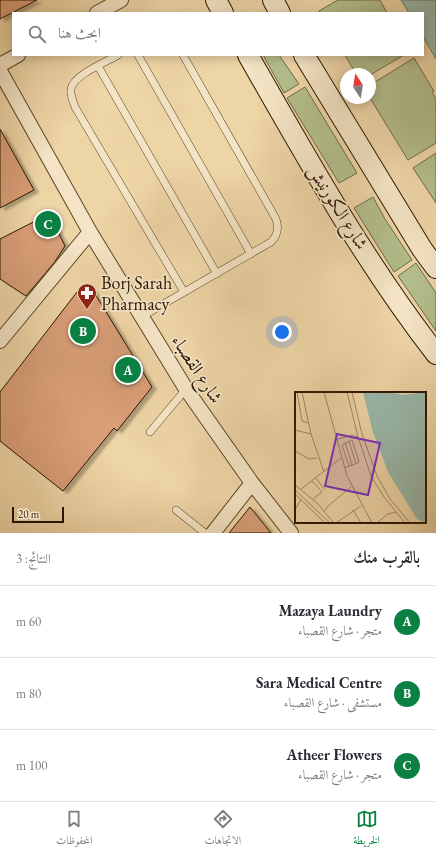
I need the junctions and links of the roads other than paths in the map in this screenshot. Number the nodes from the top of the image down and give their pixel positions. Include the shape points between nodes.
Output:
1 (121, 0) edge
2 (216, 0) edge
3 (272, 0) edge
4 (99, 12) edge
5 (223, 12) edge
6 (279, 12) edge
7 (16, 56) edge
8 (116, 56) edge
9 (139, 56) edge
10 (184, 56) edge
11 (249, 56) edge
12 (305, 56) edge
13 (0, 65) edge
14 (98, 66) junction
15 (0, 71) edge
16 (90, 232) junction
17 (251, 254) junction
18 (436, 268) edge
19 (216, 274) junction
20 (184, 292) junction
21 (141, 317) junction
22 (0, 341) edge
23 (436, 354) edge
24 (186, 389) junction
25 (150, 432) dead end
26 (252, 483) junction
27 (176, 510) dead end
28 (205, 533) edge
29 (213, 533) edge
30 (291, 533) edge

1 - 4 street
2 - 5 main road
3 - 6 main road
7 - 13 street
8 - 14 lane
9 - 17 lane
10 - 17 lane via 276,220 278,227 274,239
11 - 23 main road, شارع الكورنيش via 362,246 402,308
12 - 18 main road
14 - 19 lane
14 - 20 lane via 81,75 73,84 73,101
15 - 16 street, شارع القصباء
16 - 21 street, شارع القصباء
16 - 22 street
17 - 19 lane
19 - 20 lane
20 - 21 lane
21 - 24 street, شارع القصباء
24 - 25 lane
24 - 26 street, شارع القصباء
26 - 29 street
26 - 30 street, شارع القصباء
27 - 28 lane

